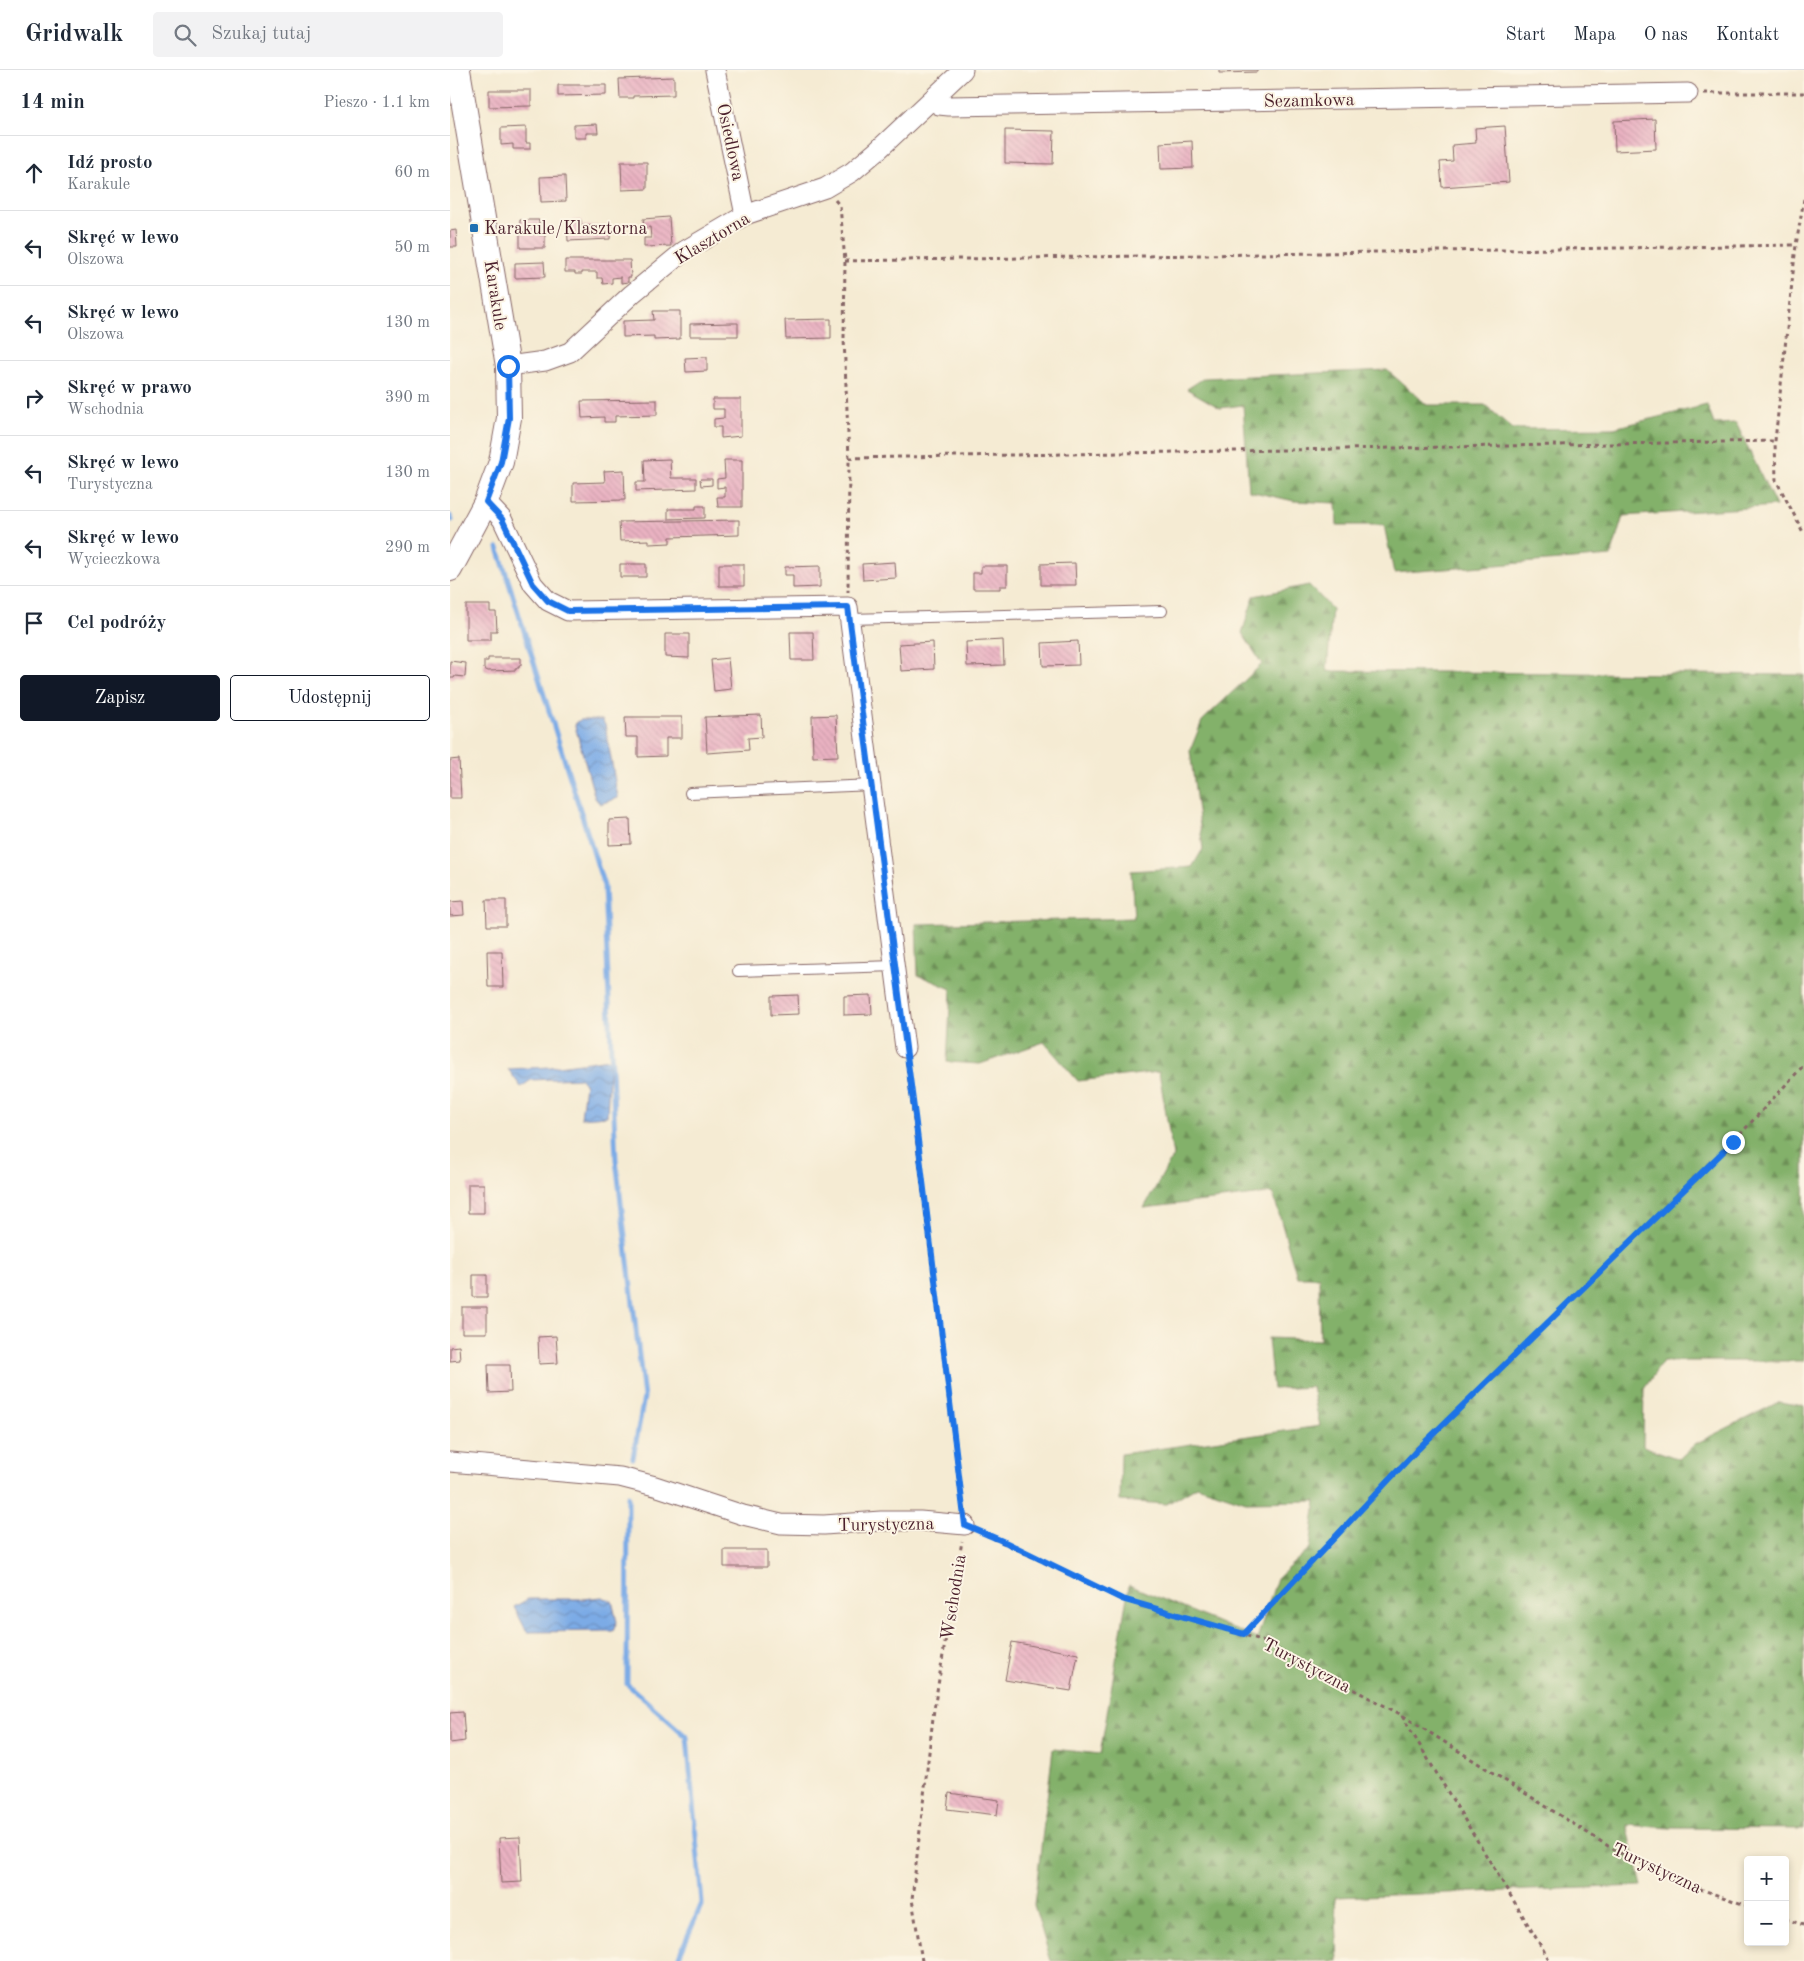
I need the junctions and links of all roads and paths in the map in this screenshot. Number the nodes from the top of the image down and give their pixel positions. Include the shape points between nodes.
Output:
1 (458, 70) edge
2 (715, 70) edge
3 (963, 70) edge
4 (1688, 93) joint
5 (1804, 93) edge
6 (933, 100) junction
7 (825, 188) junction
8 (1804, 199) edge
9 (745, 215) junction
10 (1796, 245) junction
11 (845, 261) junction
12 (508, 366) junction
13 (1775, 441) junction
14 (849, 458) junction
15 (486, 502) junction
16 (1804, 534) edge
17 (452, 563) edge
18 (1162, 611) dead end
19 (849, 613) junction
20 (872, 786) junction
21 (690, 793) dead end
22 (895, 966) junction
23 (738, 971) dead end
24 (905, 1048) joint
25 (1804, 1065) edge
26 (450, 1462) edge
27 (965, 1525) junction
28 (1244, 1634) junction
29 (1402, 1715) junction
30 (1744, 1905) edge
31 (1789, 1920) edge
32 (1804, 1926) edge
33 (922, 1961) edge
34 (1550, 1961) edge

1 - 12 street, Karakule
2 - 9 street, Osiedlowa
3 - 6 street, Klasztorna
4 - 5 path
4 - 6 street, Sezamkowa via 949,106 939,105
6 - 7 street, Klasztorna via 852,172
7 - 9 street, Klasztorna
7 - 11 path via 840,206
8 - 10 path
9 - 12 street, Klasztorna via 684,251 570,352 545,361
10 - 11 path
10 - 13 path
11 - 14 path via 844,338
12 - 15 street, Karakule via 509,418 501,462
13 - 14 path
13 - 16 path via 1776,480
14 - 19 path
15 - 17 street, Karakule
15 - 19 street via 502,519 533,584 548,601 568,611
18 - 19 lane
19 - 20 street
20 - 21 lane
20 - 22 street
22 - 23 lane
22 - 24 street
24 - 27 path, Wschodnia
25 - 28 path via 1733,1142 1417,1450
26 - 27 street, Turystyczna via 620,1477 781,1524 920,1521
27 - 28 path, Turystyczna via 1122,1599
27 - 33 path, Wschodnia via 934,1709 912,1899
28 - 29 path, Turystyczna
29 - 30 path, Turystyczna via 1616,1851 1689,1885
29 - 34 path
31 - 32 path

